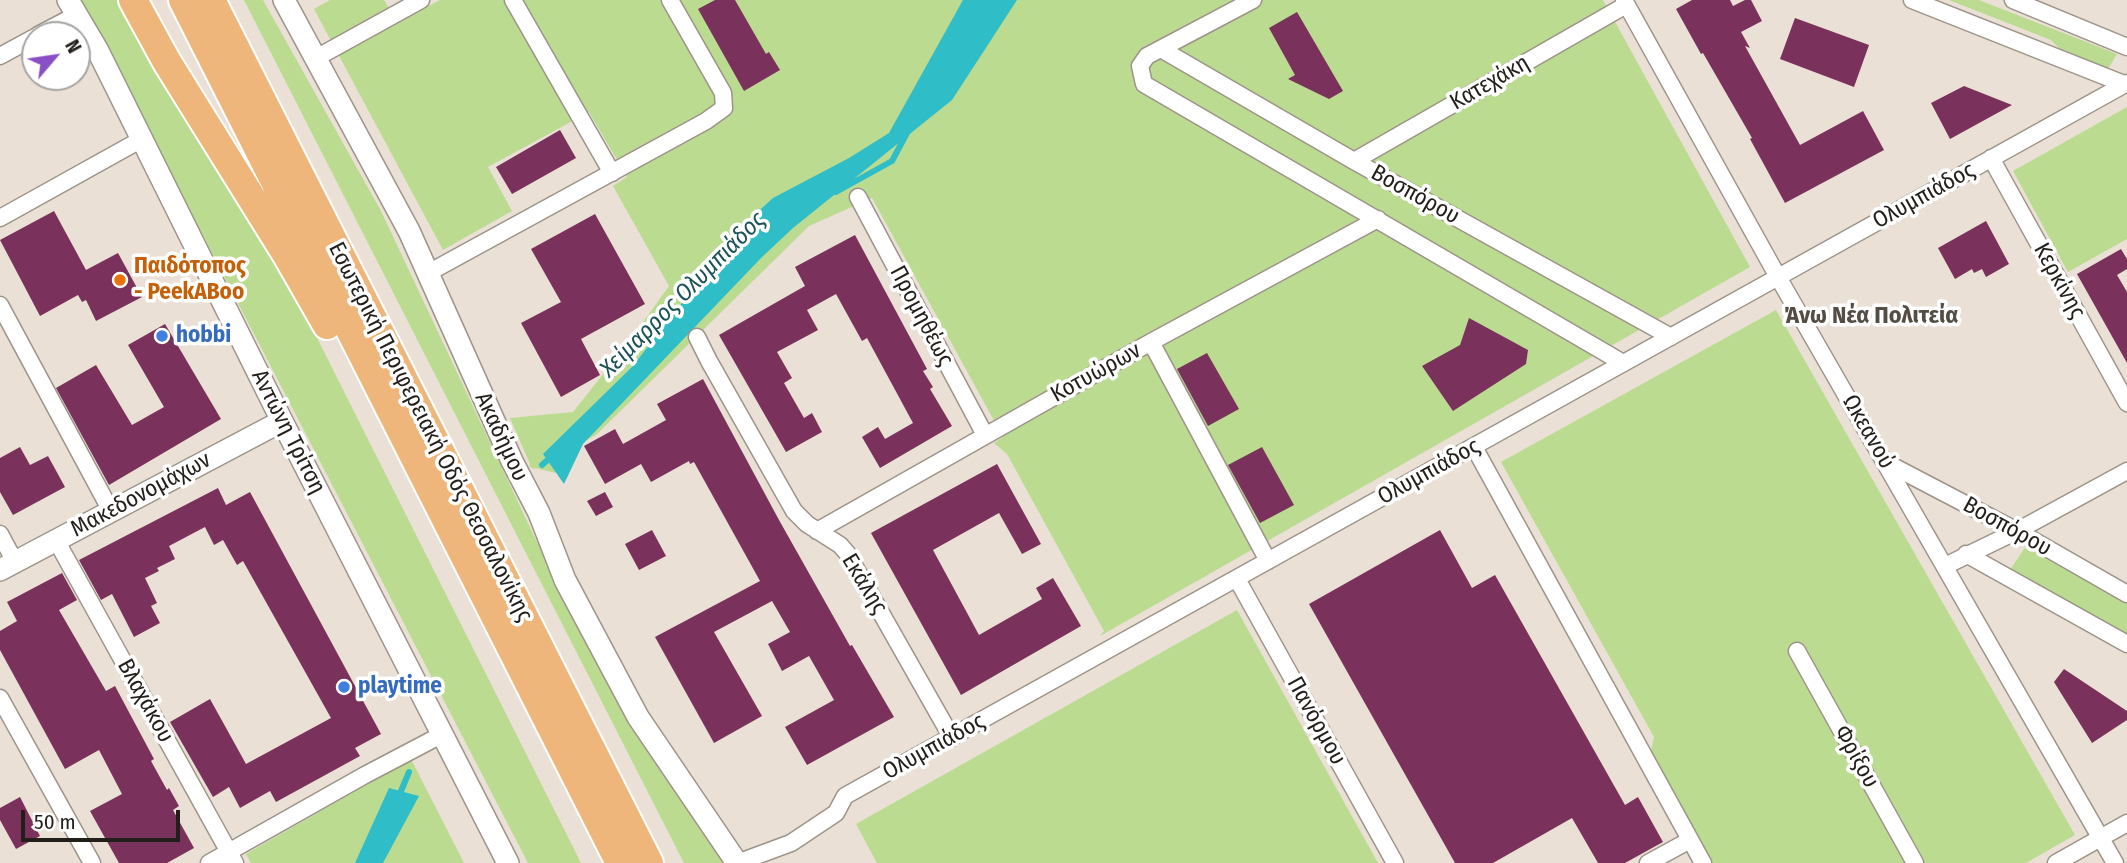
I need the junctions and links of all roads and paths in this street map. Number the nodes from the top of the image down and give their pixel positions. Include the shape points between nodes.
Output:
1 (133, 0) edge
2 (183, 0) edge
3 (211, 0) edge
4 (284, 0) edge
5 (421, 0) edge
6 (513, 0) edge
7 (670, 0) edge
8 (1253, 0) edge
9 (1912, 0) edge
10 (2013, 0) edge
11 (1625, 3) edge
12 (73, 7) edge
13 (56, 21) edge
14 (21, 45) edge
15 (2127, 47) edge
16 (1161, 50) junction
17 (0, 56) edge
18 (316, 58) junction
19 (2125, 84) edge
20 (142, 139) junction
21 (1991, 158) junction
22 (1354, 161) junction
23 (612, 173) junction
24 (858, 197) dead end
25 (0, 218) edge
26 (1378, 219) junction
27 (428, 273) junction
28 (1778, 277) junction
29 (0, 305) edge
30 (697, 337) dead end
31 (1671, 337) junction
32 (1151, 342) junction
33 (1623, 363) junction
34 (2127, 403) edge
35 (282, 421) junction
36 (985, 435) junction
37 (407, 442) junction
38 (1474, 447) junction
39 (1885, 462) junction
40 (2127, 471) edge
41 (111, 511) junction
42 (817, 531) junction
43 (2017, 531) junction
44 (0, 534) edge
45 (56, 540) junction
46 (1966, 554) junction
47 (1268, 561) junction
48 (8, 566) edge
49 (1945, 566) junction
50 (1237, 579) junction
51 (2127, 594) edge
52 (2127, 644) edge
53 (1797, 651) dead end
54 (0, 698) edge
55 (443, 734) junction
56 (951, 738) junction
57 (2127, 823) edge
58 (2101, 838) junction
59 (1690, 840) junction
60 (232, 858) edge
61 (92, 863) edge
62 (209, 863) edge
63 (508, 863) edge
64 (620, 863) edge
65 (649, 863) edge
66 (737, 863) edge
67 (1395, 863) edge
68 (1648, 863) edge
69 (1703, 863) edge
70 (1915, 863) edge
71 (2056, 863) edge
72 (2115, 863) edge

1 - 37 highway via 388,428
2 - 37 highway, Εσωτερική Περιφερειακή Οδός Θεσσαλονίκης
3 - 65 highway, Εσωτερική Περιφερειακή Οδός Θεσσαλονίκης
4 - 18 street, Ακαδήμου
5 - 18 street
6 - 23 street
7 - 23 street via 723,93 724,108
8 - 16 street
9 - 19 street
10 - 15 street
11 - 22 street, Κατεχάκη
11 - 28 street, Ωκεανού
12 - 13 street
12 - 20 street, Αντώνη Τρίτση
14 - 17 street
16 - 22 street, Βοσπόρου
16 - 26 street, Βοσπόρου via 1142,62 1144,84
18 - 27 street, Ακαδήμου
19 - 21 street, Ολυμπιάδος
20 - 25 street
20 - 35 street, Αντώνη Τρίτση
21 - 28 street, Ολυμπιάδος
21 - 34 street, Κερκίνης
22 - 31 street, Βοσπόρου
23 - 27 street
24 - 36 street, Προμηθέως
26 - 32 street, Κοτυώρων
26 - 33 street, Βοσπόρου
27 - 66 street, Ακαδήμου via 571,592 638,718
28 - 31 street, Ολυμπιάδος
28 - 39 street, Ωκεανού
29 - 41 street
30 - 42 street, Εκάλης via 794,511
31 - 33 street, Ολυμπιάδος
32 - 36 street, Κοτυώρων
32 - 47 street
33 - 38 street, Ολυμπιάδος
35 - 41 street, Μακεδονομάχων
35 - 55 street, Αντώνη Τρίτση
36 - 42 street, Κοτυώρων
37 - 64 highway, Εσωτερική Περιφερειακή Οδός Θεσσαλονίκης
38 - 47 street, Ολυμπιάδος
38 - 59 street
39 - 43 street, Βοσπόρου
39 - 49 street, Ωκεανού
40 - 43 street
41 - 45 street, Μακεδονομάχων
42 - 56 street, Εκάλης via 847,553
43 - 46 street
43 - 51 street, Βοσπόρου
44 - 48 street
45 - 48 street, Μακεδονομάχων
45 - 60 street, Βλαχάκου
46 - 49 street
46 - 52 street, Βοσπόρου
47 - 50 street, Ολυμπιάδος
49 - 58 street, Ωκεανού
50 - 56 street, Ολυμπιάδος
50 - 67 street, Πανόρμου
53 - 70 street, Φρίξου
54 - 61 street
55 - 60 street via 365,775
55 - 63 street, Αντώνη Τρίτση
56 - 66 street, Ολυμπιάδος via 845,796 836,813 790,843
57 - 58 street
58 - 71 street
58 - 72 street, Ωκεανού
59 - 68 street
59 - 69 street
60 - 62 street

